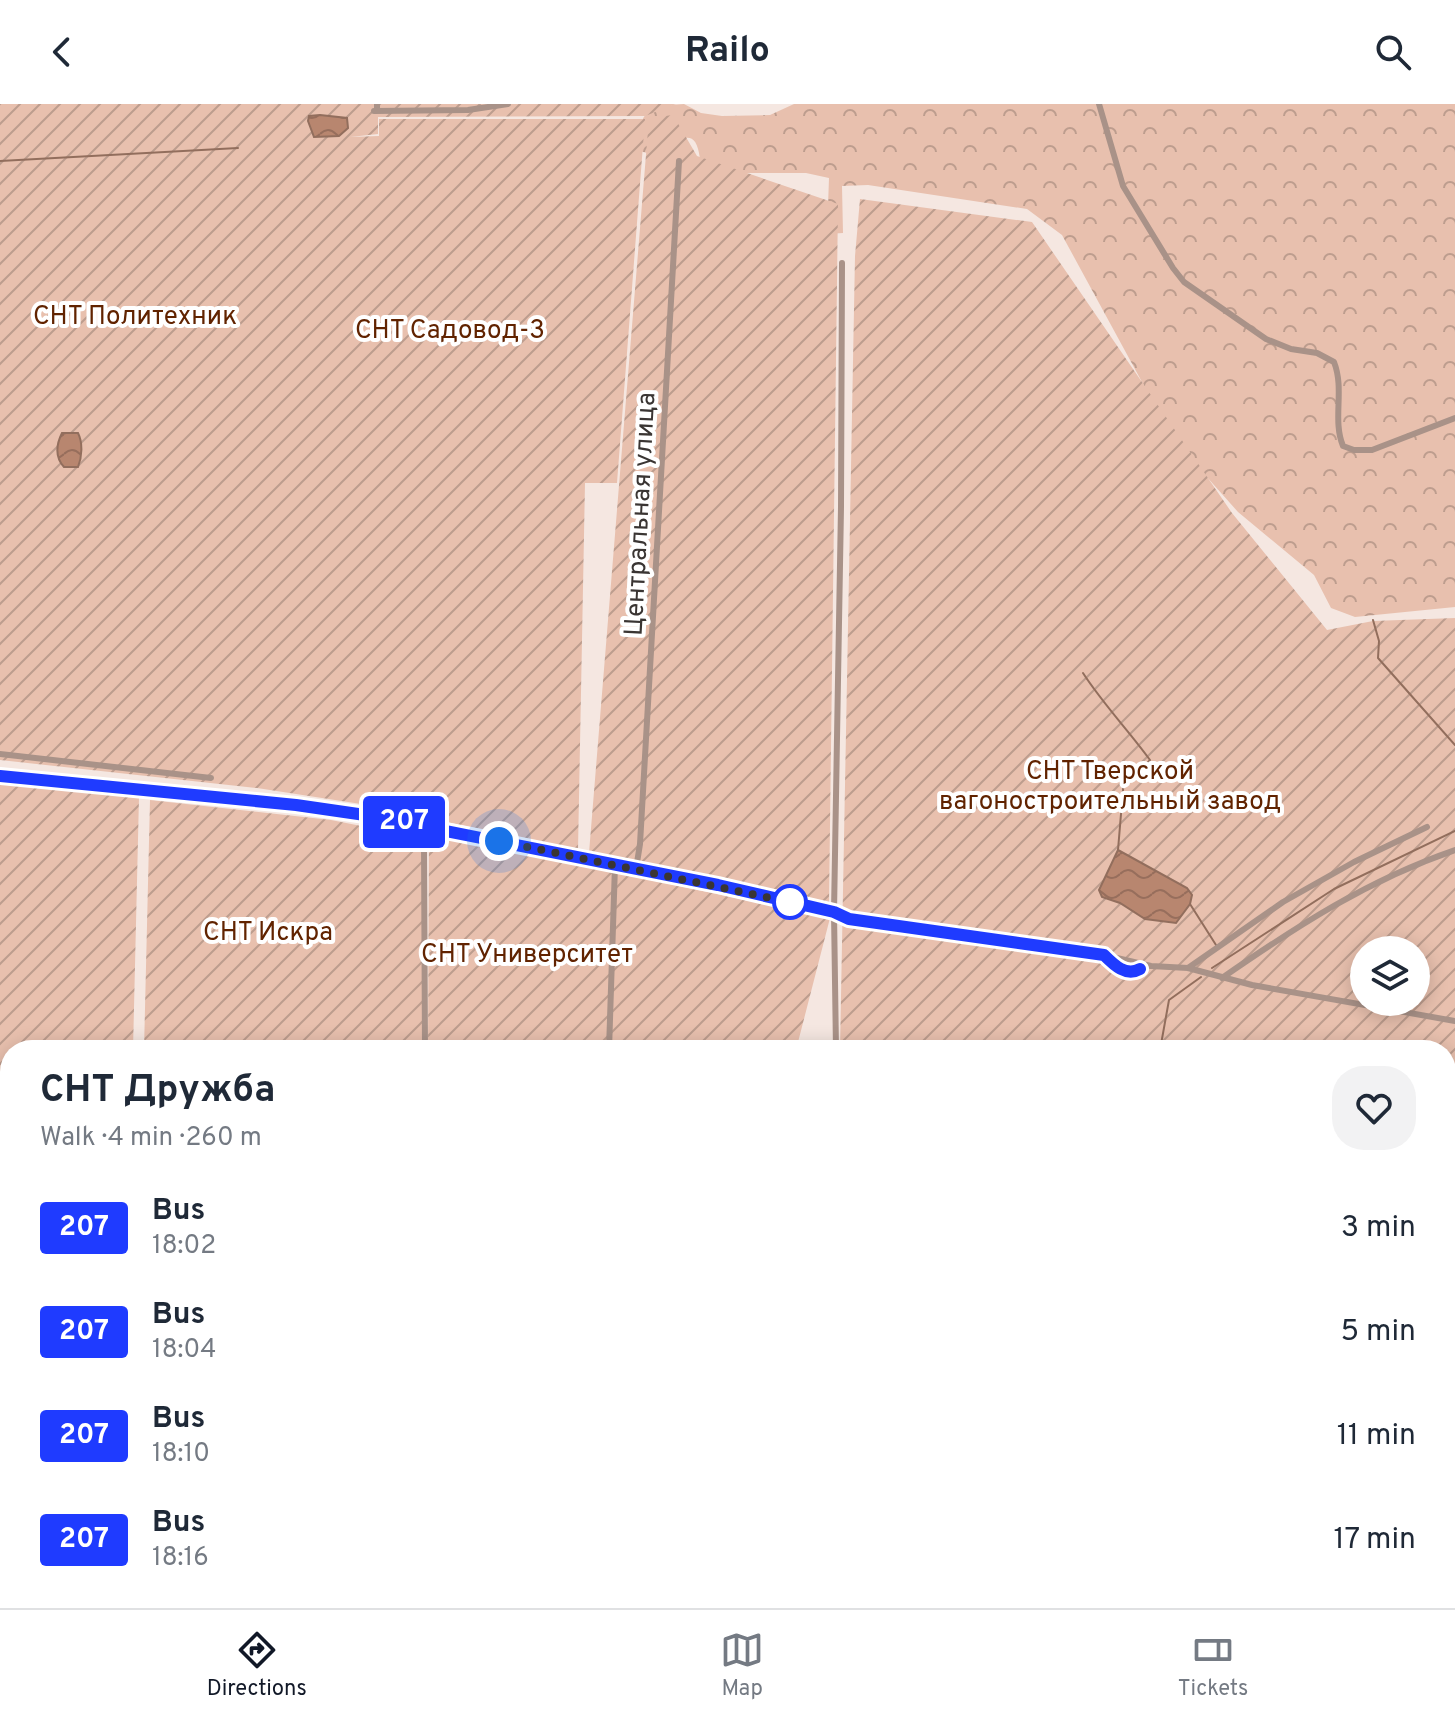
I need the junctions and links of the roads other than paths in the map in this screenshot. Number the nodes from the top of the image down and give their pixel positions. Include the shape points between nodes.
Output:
1 (508, 104) edge
2 (1099, 104) edge
3 (376, 108) edge
4 (679, 161) dead end
5 (842, 263) dead end
6 (1455, 418) edge
7 (0, 754) edge
8 (0, 776) edge
9 (211, 778) dead end
10 (430, 827) junction
11 (1427, 827) dead end
12 (1455, 850) edge
13 (615, 865) junction
14 (636, 869) junction
15 (834, 912) junction
16 (1188, 968) junction
17 (1222, 978) junction
18 (1455, 1021) edge
19 (425, 1040) edge
20 (609, 1040) edge
21 (836, 1040) edge

1 - 3 street via 468,110
2 - 6 street via 1123,186 1184,282 1266,339 1334,362 1340,376 1343,446 1372,450
4 - 14 street, Центральная улица
5 - 15 street
7 - 9 street
8 - 10 street via 296,805
10 - 13 street
10 - 19 street via 424,843
11 - 16 street via 1283,902
12 - 17 street via 1336,903
13 - 14 street
13 - 20 street
14 - 15 street
15 - 16 street via 849,919
15 - 21 street
16 - 17 street
17 - 18 street

